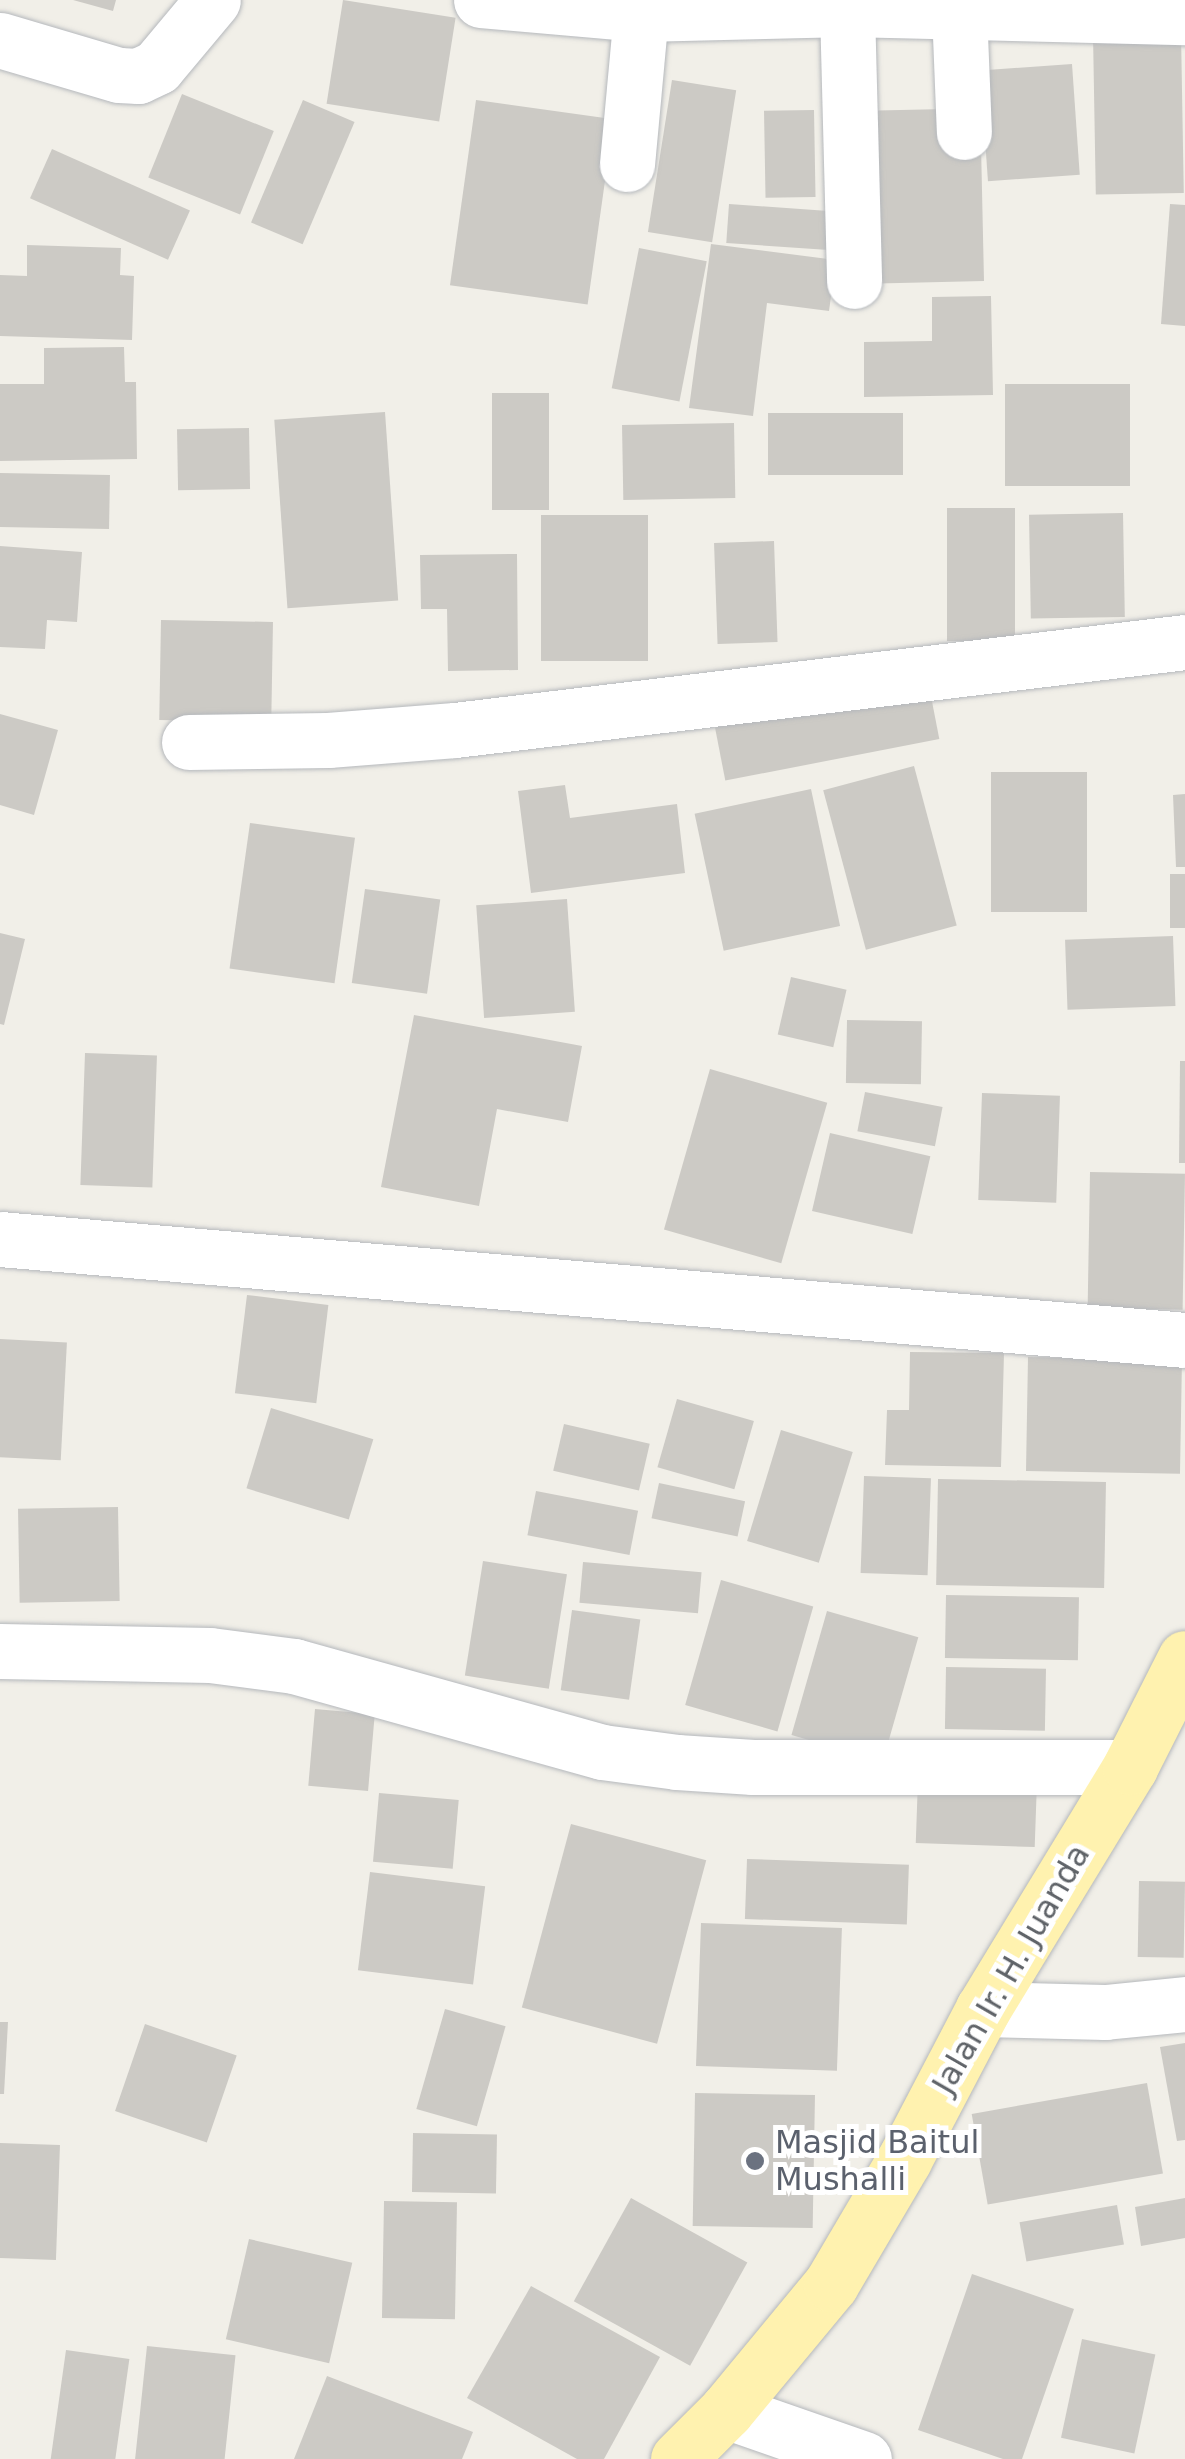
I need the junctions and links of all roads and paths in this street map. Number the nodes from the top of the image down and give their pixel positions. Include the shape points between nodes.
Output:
1 (213, 0) edge
2 (481, 0) edge
3 (704, 7) edge
4 (848, 9) junction
5 (959, 10) junction
6 (641, 14) junction
7 (1185, 17) edge
8 (0, 40) edge
9 (964, 132) dead end
10 (627, 164) dead end
11 (854, 281) dead end
12 (1185, 642) edge
13 (189, 742) dead end
14 (0, 1240) edge
15 (1185, 1340) edge
16 (0, 1651) edge
17 (1185, 1658) edge
18 (1130, 1767) junction
19 (1185, 2004) edge
20 (983, 2009) junction
21 (726, 2411) junction
22 (678, 2459) edge
23 (864, 2459) edge

1 - 8 street via 158,67 138,76
2 - 6 street
3 - 4 street
3 - 6 street
4 - 5 street
4 - 11 street
5 - 7 street
5 - 9 street
6 - 10 street
12 - 13 street via 455,730
14 - 15 street
16 - 18 street via 210,1655 294,1666 602,1752 677,1762
17 - 18 main road, Jalan Ir. H. Juanda
18 - 20 main road, Jalan Ir. H. Juanda
19 - 20 street via 1104,2012
20 - 21 main road, Jalan Ir. H. Juanda via 830,2284
21 - 22 main road, Jalan Ir. H. Juanda
21 - 23 street

